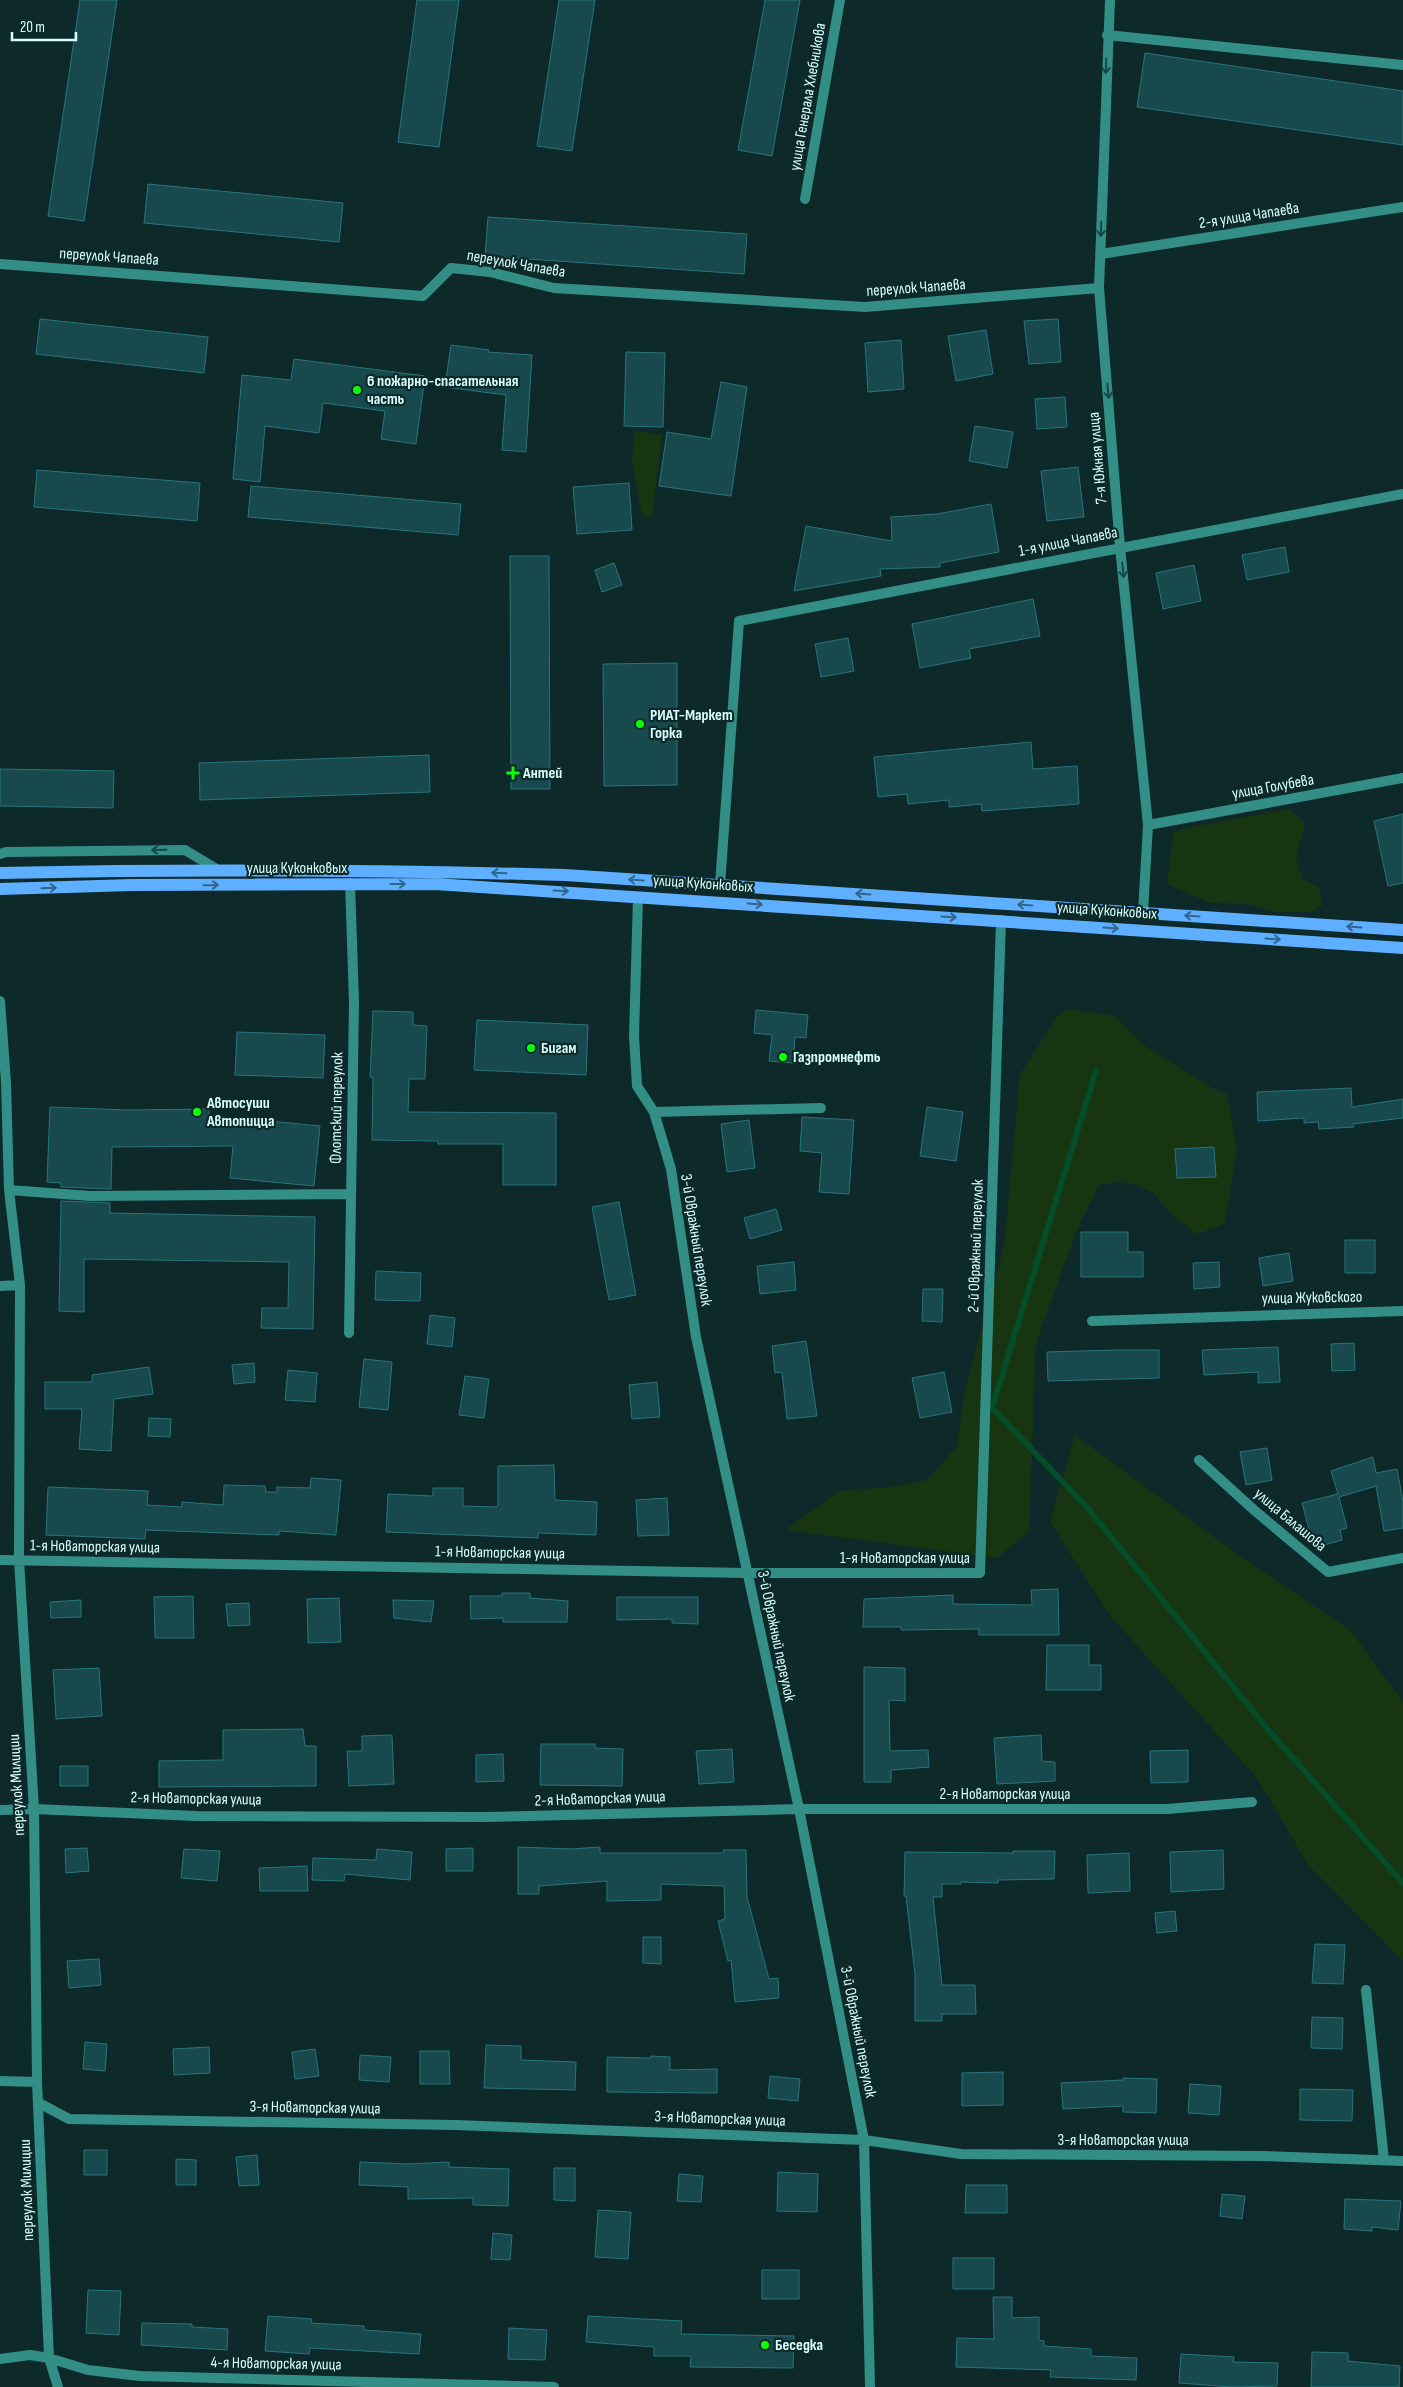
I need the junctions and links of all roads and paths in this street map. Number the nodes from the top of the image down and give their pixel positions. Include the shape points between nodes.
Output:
1 (840, 0) edge
2 (1110, 0) edge
3 (1107, 36) junction
4 (1403, 65) edge
5 (805, 199) dead end
6 (1403, 207) edge
7 (1100, 254) junction
8 (0, 264) edge
9 (1099, 288) junction
10 (1403, 494) edge
11 (1120, 547) junction
12 (1403, 778) edge
13 (1148, 825) junction
14 (0, 854) edge
15 (220, 870) junction
16 (0, 873) edge
17 (350, 883) junction
18 (720, 885) junction
19 (0, 889) edge
20 (638, 896) junction
21 (1143, 912) junction
22 (1001, 920) junction
23 (1403, 930) edge
24 (1403, 948) edge
25 (0, 1001) edge
26 (821, 1108) dead end
27 (654, 1112) junction
28 (9, 1190) junction
29 (351, 1194) junction
30 (20, 1285) junction
31 (0, 1286) edge
32 (1403, 1311) edge
33 (1092, 1321) dead end
34 (349, 1333) dead end
35 (1199, 1460) dead end
36 (1403, 1558) edge
37 (0, 1560) edge
38 (19, 1560) junction
39 (747, 1573) junction
40 (980, 1573) joint
41 (1252, 1802) dead end
42 (34, 1809) junction
43 (799, 1809) junction
44 (0, 1810) edge
45 (1366, 1990) dead end
46 (0, 2081) edge
47 (37, 2082) junction
48 (39, 2103) junction
49 (864, 2140) junction
50 (1384, 2160) junction
51 (1403, 2161) edge
52 (0, 2358) edge
53 (49, 2358) junction
54 (58, 2387) edge
55 (554, 2387) edge
56 (870, 2387) edge

1 - 5 street, улица Генерала Хлебникова
2 - 3 street, 7-я Южная улица
3 - 4 street
3 -> 7 street, 7-я Южная улица
6 - 7 street, 2-я улица Чапаева
7 - 9 street, 7-я Южная улица
8 - 9 street, переулок Чапаева via 423,296 450,268 490,272 554,288 865,307
9 -> 11 street, 7-я Южная улица
10 - 11 street, 1-я улица Чапаева
11 -> 13 street, 7-я Южная улица
11 - 18 street, 1-я улица Чапаева via 739,621
12 - 13 street, улица Голубева
13 - 21 street, 7-я Южная улица
15 -> 14 street via 184,850
15 - 16 main road, улица Куконковых
18 -> 15 main road, улица Куконковых via 565,875
19 -> 17 main road, улица Куконковых
17 -> 20 main road, улица Куконковых via 435,884
17 - 29 street, Флотский переулок via 354,1002
21 -> 18 main road, улица Куконковых
20 -> 22 main road, улица Куконковых
20 - 27 street, 3-й Овражный переулок via 634,1036 637,1086
23 -> 21 main road, улица Куконковых
22 -> 24 main road, улица Куконковых
22 - 40 street, 2-й Овражный переулок
25 - 28 street, переулок Милиции
26 - 27 street
27 - 39 street, 3-й Овражный переулок via 671,1169 696,1337
28 - 29 street via 90,1196
28 - 30 street, переулок Милиции
29 - 34 street, Флотский переулок
30 - 31 street
30 - 38 street, переулок Милиции
32 - 33 street, улица Жуковского
35 - 36 street, улица Балашова via 1328,1572
37 - 38 street, 1-я Новаторская улица
38 - 39 street, 1-я Новаторская улица
38 - 42 street, переулок Милиции
39 - 40 street, 1-я Новаторская улица
39 - 43 street, 3-й Овражный переулок
41 - 43 street, 2-я Новаторская улица via 1167,1809
42 - 43 street, 2-я Новаторская улица via 196,1816 487,1818
42 - 44 street, 2-я Новаторская улица
42 - 47 street, переулок Милиции
43 - 49 street, 3-й Овражный переулок
45 - 50 street
46 - 47 street
47 - 48 street, переулок Милиции
48 - 49 street, 3-я Новаторская улица via 69,2120 456,2125
48 - 53 street, переулок Милиции
49 - 50 street, 3-я Новаторская улица via 961,2154
49 - 56 street, 3-й Овражный переулок
50 - 51 street, 3-я Новаторская улица
52 - 53 street, 4-я Новаторская улица via 30,2355
53 - 54 street, переулок Милиции
53 - 55 street, 4-я Новаторская улица via 88,2370 140,2376

